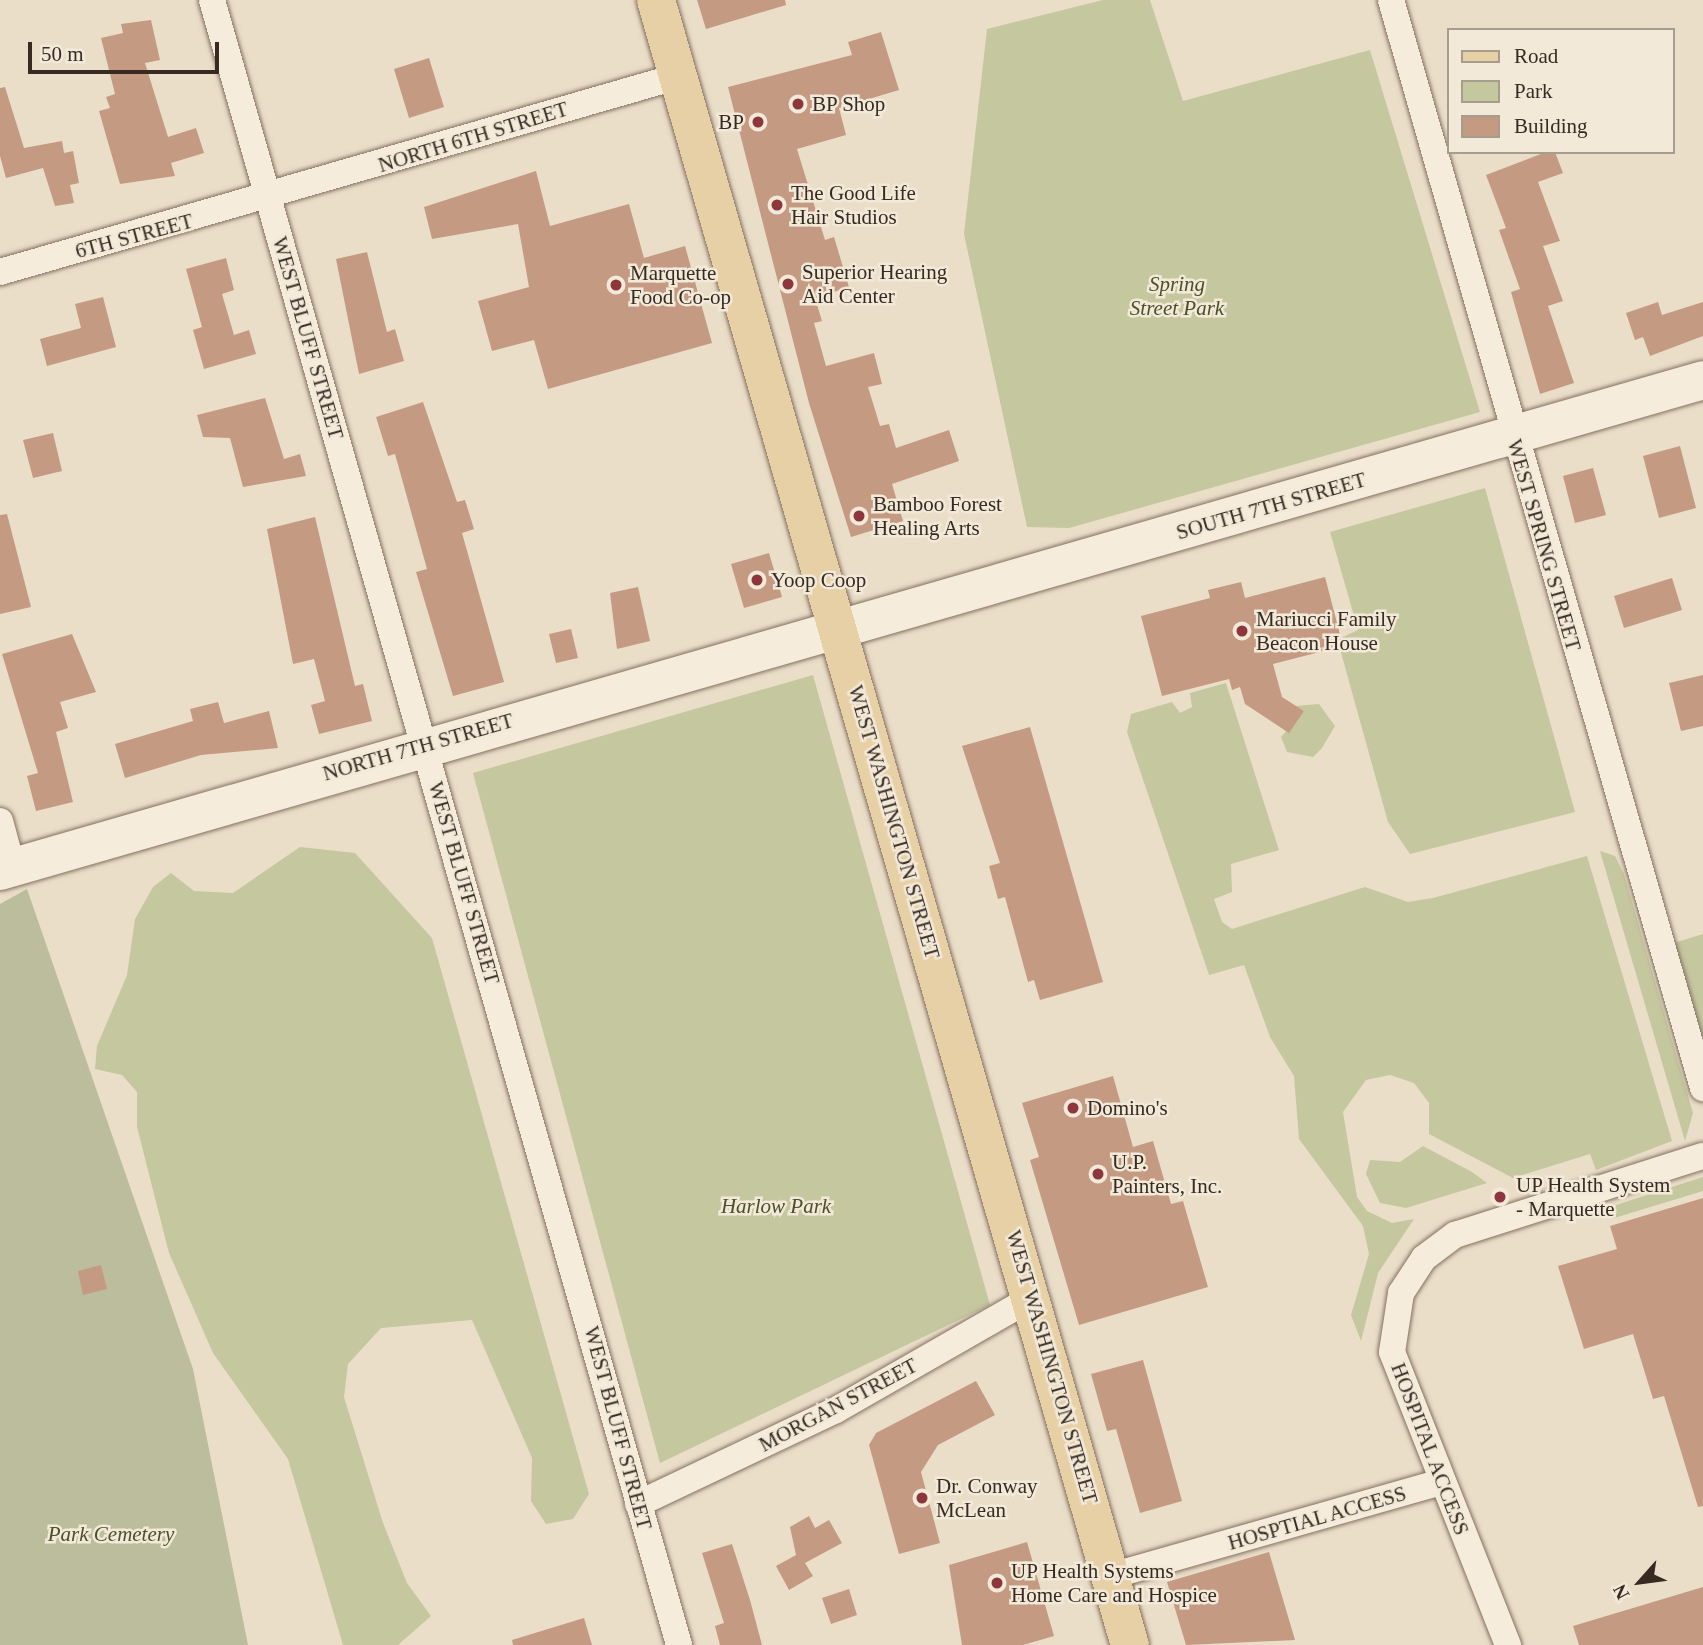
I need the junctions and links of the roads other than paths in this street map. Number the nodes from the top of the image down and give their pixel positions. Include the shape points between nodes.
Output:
1 (212, 0) edge
2 (656, 0) edge
3 (1391, 0) edge
4 (678, 76) junction
5 (268, 199) junction
6 (0, 272) edge
7 (1703, 380) edge
8 (1513, 435) junction
9 (839, 633) junction
10 (425, 744) junction
11 (0, 821) edge
12 (6, 868) edge
13 (1703, 1088) edge
14 (1703, 1156) edge
15 (1033, 1297) junction
16 (1442, 1482) junction
17 (638, 1504) junction
18 (1111, 1576) junction
19 (679, 1645) edge
20 (1130, 1645) edge
21 (1508, 1645) edge

1 - 5 street, WEST BLUFF STREET
2 - 4 main road, WEST WASHINGTON STREET
3 - 8 street, WEST SPRING STREET
4 - 5 street, NORTH 6TH STREET
4 - 9 main road, WEST WASHINGTON STREET
5 - 6 street, 6TH STREET
5 - 10 street, WEST BLUFF STREET
7 - 8 street, SOUTH 7TH STREET
8 - 9 street, SOUTH 7TH STREET
8 - 13 street, WEST SPRING STREET
9 - 10 street, NORTH 7TH STREET
9 - 15 main road, WEST WASHINGTON STREET
10 - 12 street, NORTH 7TH STREET
10 - 17 street, WEST BLUFF STREET
11 - 12 street
14 - 16 street, HOSPITAL ACCESS via 1464,1232 1424,1258 1395,1310 1392,1352
15 - 17 street, MORGAN STREET via 836,1410
15 - 18 main road, WEST WASHINGTON STREET
16 - 18 street, HOSPTIAL ACCESS
16 - 21 street, HOSPITAL ACCESS
17 - 19 street, WEST BLUFF STREET
18 - 20 main road, WEST WASHINGTON STREET

